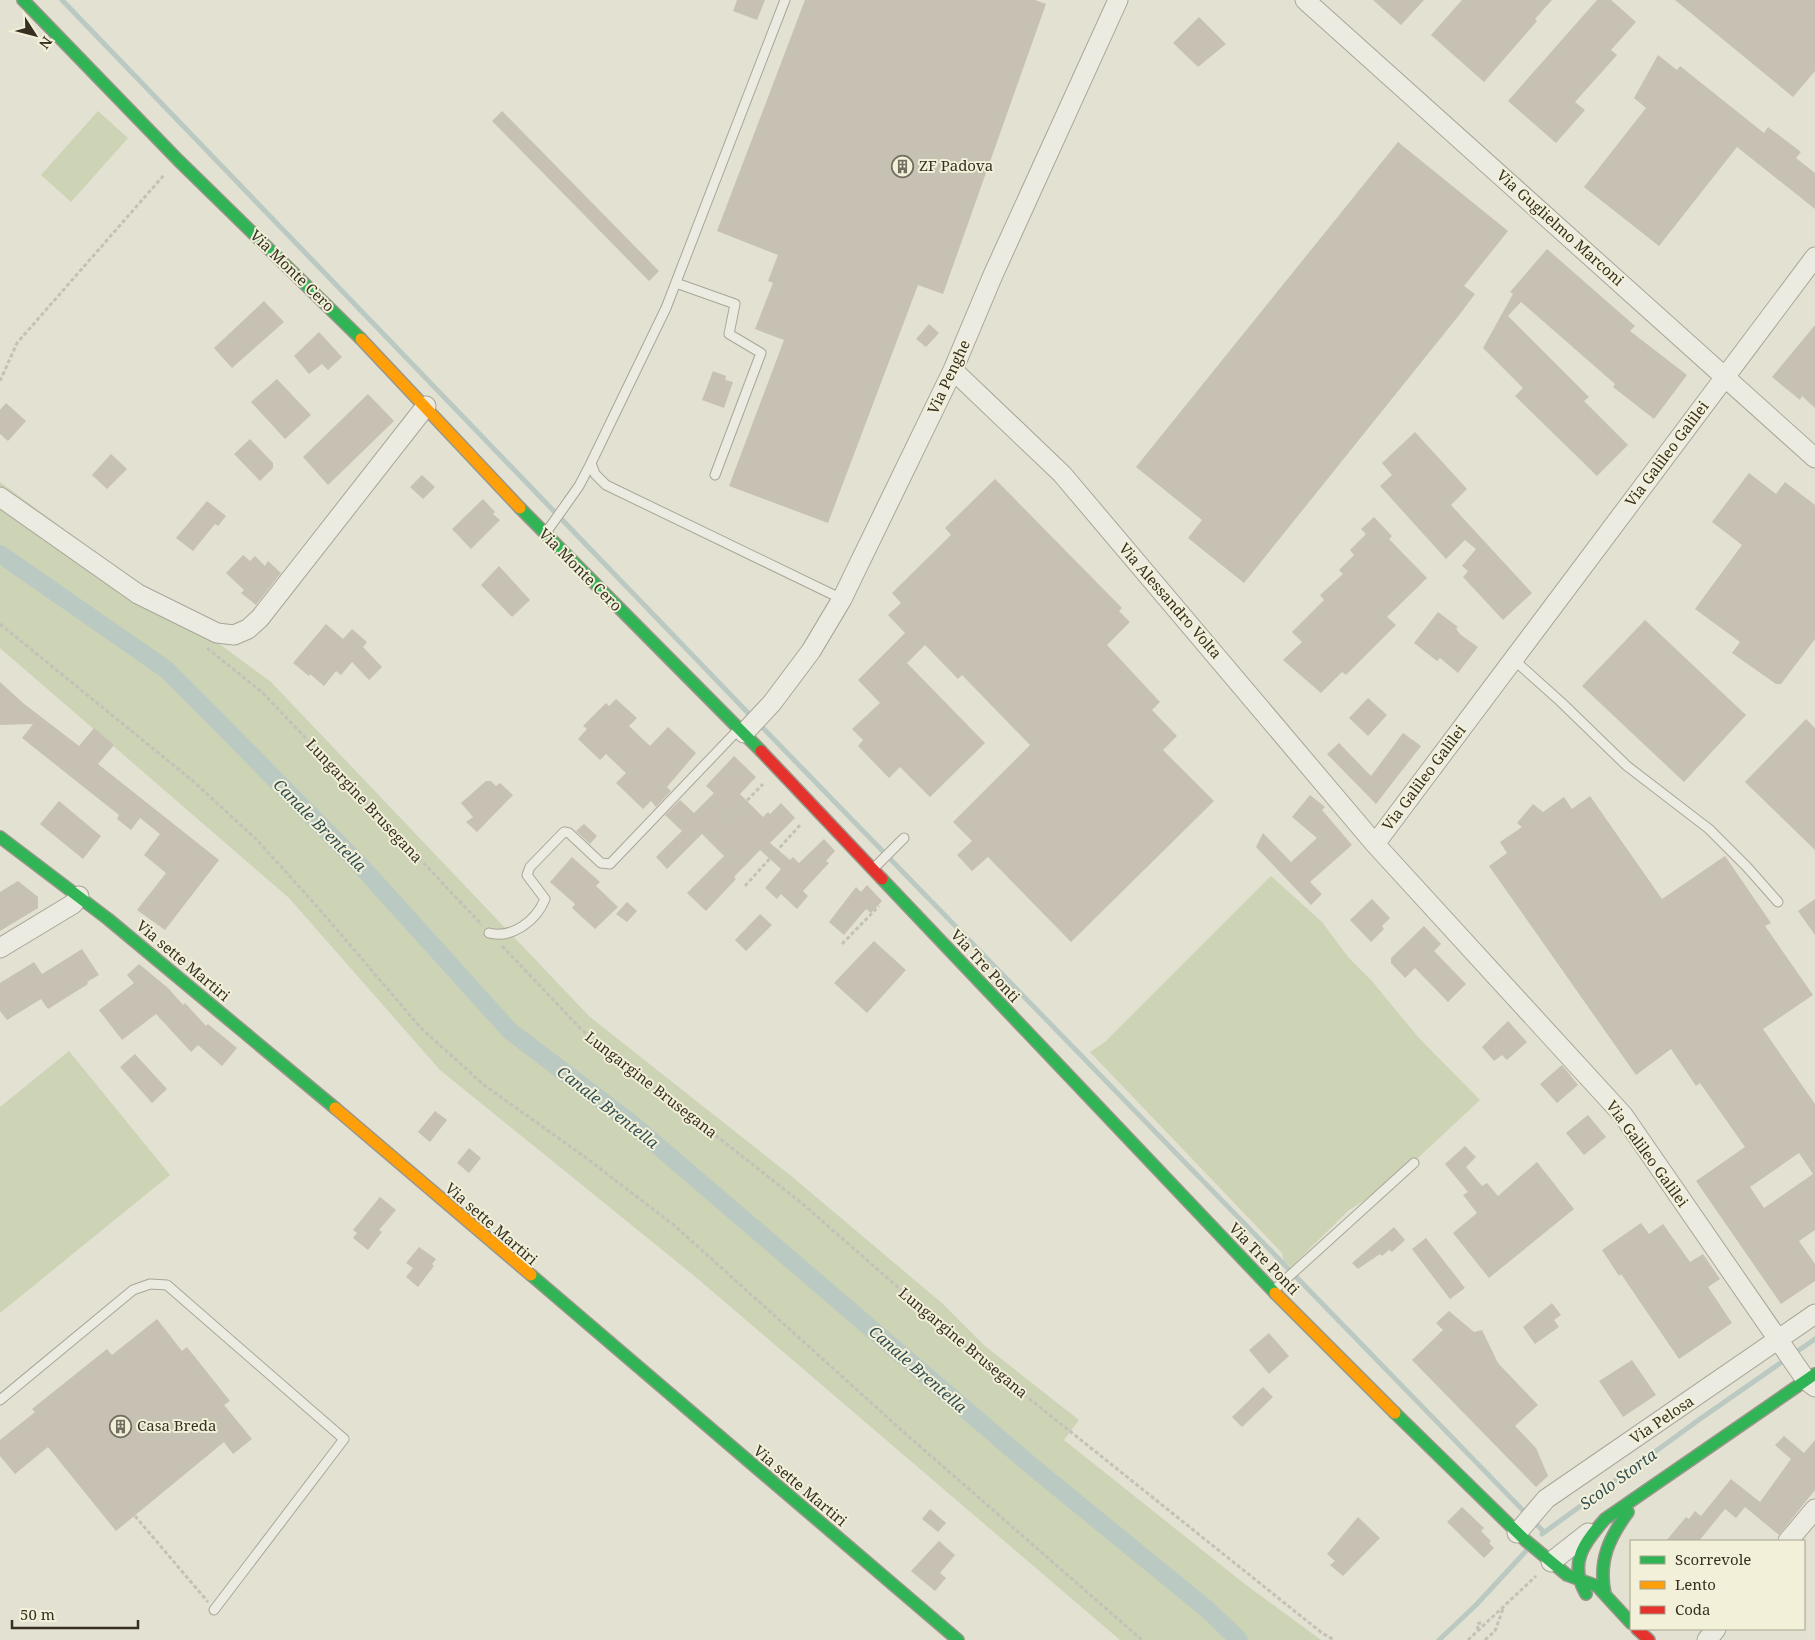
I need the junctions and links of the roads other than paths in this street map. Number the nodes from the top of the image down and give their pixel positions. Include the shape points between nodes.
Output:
1 (23, 0) edge
2 (785, 0) edge
3 (1118, 0) edge
4 (1305, 0) edge
5 (1815, 257) edge
6 (676, 284) junction
7 (953, 370) junction
8 (1726, 376) junction
9 (426, 406) junction
10 (1815, 458) edge
11 (591, 463) junction
12 (715, 475) dead end
13 (0, 498) edge
14 (547, 531) junction
15 (842, 599) junction
16 (1513, 659) junction
17 (741, 731) junction
18 (0, 837) edge
19 (904, 838) dead end
20 (1375, 844) junction
21 (874, 868) junction
22 (79, 896) junction
23 (1778, 902) dead end
24 (489, 933) road end
25 (0, 948) edge
26 (1414, 1163) dead end
27 (1273, 1291) junction
28 (1815, 1314) edge
29 (1778, 1340) junction
30 (1809, 1378) edge
31 (0, 1400) edge
32 (1644, 1492) junction
33 (1815, 1508) edge
34 (1605, 1519) junction
35 (1522, 1533) junction
36 (1789, 1540) edge
37 (1604, 1555) junction
38 (1545, 1557) junction
39 (1579, 1579) junction
40 (1605, 1594) junction
41 (214, 1610) road end
42 (1630, 1622) edge
43 (1630, 1628) edge
44 (1633, 1630) edge
45 (1638, 1630) edge
46 (1715, 1630) edge
47 (1648, 1639) edge
48 (958, 1640) edge
49 (1707, 1640) edge

1 - 9 street, Via Monte Cero via 178,160 329,306
2 - 6 lane
3 - 7 street, Via Penghe via 992,275
4 - 8 street, Via Guglielmo Marconi
5 - 8 street, Via Galileo Galilei
6 - 11 lane
6 - 12 lane via 735,304 729,334 761,353
7 - 15 street, Via Penghe
7 - 20 street, Via Alessandro Volta via 1062,474
8 - 10 street, Via Guglielmo Marconi
8 - 16 street, Via Galileo Galilei
9 - 13 street via 260,618 248,629 234,635 217,634 138,594
9 - 14 street, Via Monte Cero
11 - 14 lane via 569,502
11 - 15 lane via 606,485
14 - 17 street, Via Monte Cero
15 - 17 street, Via Penghe via 811,650 772,703
16 - 20 street, Via Galileo Galilei
16 - 23 lane via 1627,766 1708,829
17 - 21 street, Via Tre Ponti
17 - 24 lane via 610,864 601,863 569,832 564,832 530,867 527,875 545,899 541,909 516,932 500,936
18 - 22 street, Via sette Martiri
19 - 21 lane
20 - 29 street, Via Galileo Galilei via 1623,1115
21 - 27 street, Via Tre Ponti
22 - 25 street via 73,904
22 - 48 street, Via sette Martiri via 287,1067
26 - 27 lane
27 - 35 street, Via Tre Ponti via 1459,1478
28 - 29 street, Via Pelosa
29 - 30 street, Via Galileo Galilei
29 - 35 street, Via Pelosa via 1546,1499
30 - 32 street
31 - 41 lane via 133,1290 150,1284 167,1284 344,1439
32 - 34 street
32 - 37 street via 1616,1530
33 - 36 street
34 - 38 street
34 - 39 street via 1586,1540 1579,1555
35 - 38 street, Via Tre Ponti
37 - 39 street via 1587,1577
37 - 40 street via 1600,1577
38 - 39 street via 1567,1575
39 - 40 street via 1597,1586
39 - 43 street via 1584,1592
40 - 42 street
44 - 47 street
45 - 47 street
46 - 49 street

